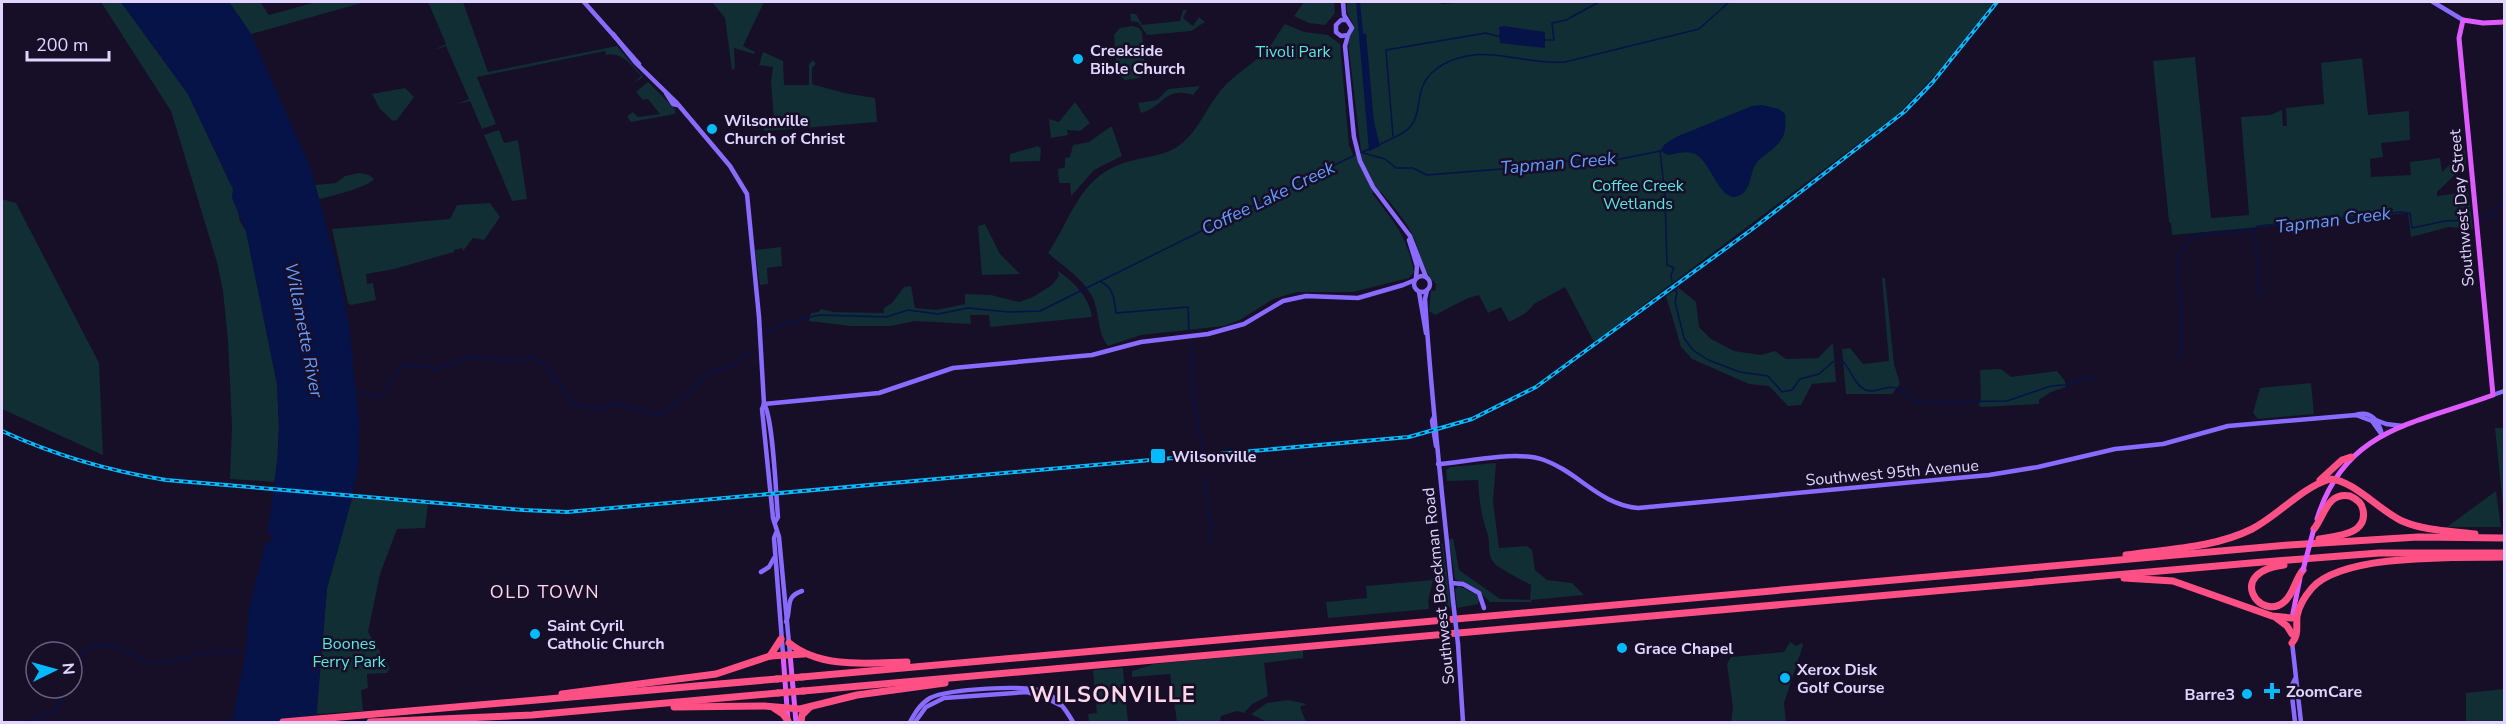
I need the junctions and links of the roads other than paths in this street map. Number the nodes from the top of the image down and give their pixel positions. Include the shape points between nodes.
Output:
1 (584, 2) edge
2 (1341, 2) edge
3 (2433, 2) edge
4 (1346, 20) junction
5 (2463, 20) junction
6 (1339, 21) junction
7 (2505, 22) edge
8 (1348, 35) junction
9 (1341, 36) junction
10 (1345, 46) junction
11 (1408, 235) junction
12 (1426, 277) junction
13 (1415, 279) junction
14 (1403, 285) junction
15 (1417, 290) junction
16 (1427, 290) junction
17 (1426, 333) junction
18 (2505, 391) edge
19 (2493, 395) junction
20 (764, 404) junction
21 (2373, 419) junction
22 (2403, 426) junction
23 (2382, 435) junction
24 (2351, 457) junction
25 (1438, 464) junction
26 (2334, 479) junction
27 (2309, 490) junction
28 (2314, 531) junction
29 (776, 533) junction
30 (2505, 538) edge
31 (2289, 545) junction
32 (2505, 555) edge
33 (775, 556) junction
34 (2340, 556) junction
35 (2070, 564) junction
36 (2303, 570) junction
37 (761, 572) dead end
38 (2098, 577) junction
39 (1451, 584) junction
40 (802, 591) dead end
41 (1484, 608) dead end
42 (2272, 616) junction
43 (2292, 618) junction
44 (786, 622) junction
45 (2292, 634) junction
46 (781, 639) junction
47 (2292, 642) junction
48 (789, 643) junction
49 (786, 654) junction
50 (804, 654) junction
51 (770, 656) junction
52 (936, 663) junction
53 (973, 676) junction
54 (2295, 679) junction
55 (527, 701) junction
56 (642, 706) junction
57 (1061, 706) junction
58 (772, 707) junction
59 (811, 707) junction
60 (787, 708) junction
61 (795, 709) junction
62 (788, 722) edge
63 (283, 723) edge
64 (370, 723) edge
65 (799, 723) edge
66 (910, 723) edge
67 (915, 723) edge
68 (1073, 723) edge
69 (1463, 723) edge
70 (2295, 723) edge
71 (2301, 723) edge

1 - 20 main road via 730,166 749,202
2 - 4 main road
2 - 6 main road
3 - 5 main road
4 - 6 main road
4 - 8 main road via 1352,28
5 - 7 main road
5 - 19 main road, Southwest Day Street via 2459,44
6 - 9 main road via 1335,28
8 - 9 main road
8 - 10 main road
9 - 10 main road
10 - 11 main road via 1358,157 1371,185
11 - 12 main road
11 - 13 main road via 1418,269
12 - 13 main road
12 - 16 main road, Southwest Boeckman Road via 1430,283
13 - 14 main road
13 - 15 main road, Southwest Boeckman Road
14 - 15 main road
14 - 20 main road via 1358,298 1316,296 1283,301 1236,327 1208,334 1158,339 1092,355 953,368 879,393
15 - 16 main road
15 - 17 main road, Southwest Boeckman Road
16 - 17 main road, Southwest Boeckman Road
17 - 25 main road, Southwest Boeckman Road
18 - 19 main road
19 - 22 main road
20 - 29 main road
21 - 22 main road, Southwest 95th Avenue
21 - 23 main road
21 - 25 main road, Southwest 95th Avenue via 2365,413 2228,426 2163,444 2115,449 1989,475 1645,507 1612,501 1554,465 1535,458
22 - 23 main road
23 - 24 main road
24 - 26 main road
24 - 27 highway via 2342,460
25 - 39 main road, Southwest Boeckman Road
26 - 27 highway
26 - 28 main road
26 - 30 highway via 2415,526
27 - 35 highway via 2263,523 2230,538
28 - 31 highway via 2334,497 2350,496 2361,505 2362,522 2352,532
28 - 36 main road, bridge
29 - 33 main road
29 - 44 main road
30 - 31 highway via 2418,537
31 - 35 highway
32 - 34 highway via 2404,552
32 - 47 highway via 2429,559 2338,571 2314,586 2302,603 2297,637
33 - 37 main road via 770,567
33 - 46 main road
34 - 36 highway via 2262,570 2252,582 2254,596 2267,606 2281,604
34 - 38 highway
35 - 52 highway
36 - 43 main road
38 - 42 highway via 2173,581
38 - 53 highway
39 - 41 main road via 1463,584 1481,595
39 - 69 main road, Southwest Boeckman Road, bridge
40 - 44 main road via 789,599
42 - 43 highway
42 - 45 highway
43 - 45 main road
44 - 48 main road
45 - 47 main road
46 - 49 main road
46 - 51 highway
47 - 54 main road
48 - 49 main road
48 - 50 highway
49 - 50 highway
49 - 51 highway
49 - 60 main road
49 - 61 main road
50 - 52 highway via 853,663
51 - 55 highway via 716,674
52 - 55 highway, bridge
53 - 56 highway, bridge
53 - 59 highway via 969,680 857,695
54 - 70 main road via 2291,687
54 - 71 main road
55 - 63 highway
56 - 58 highway
56 - 64 highway via 532,716
57 - 66 main road via 1048,693 1029,688 949,693 925,701
57 - 67 main road via 1027,692 944,698 926,707
57 - 68 main road
58 - 60 highway
58 - 62 highway via 783,713
59 - 61 highway
59 - 65 highway
60 - 61 highway
60 - 62 main road
61 - 65 main road

